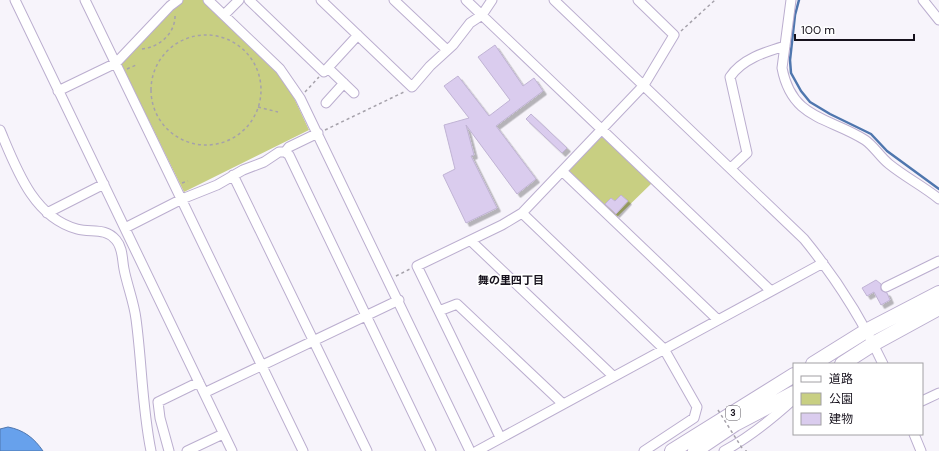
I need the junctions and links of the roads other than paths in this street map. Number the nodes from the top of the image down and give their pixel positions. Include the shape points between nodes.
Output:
1 (15, 0) edge
2 (85, 0) edge
3 (178, 0) edge
4 (208, 0) edge
5 (239, 0) edge
6 (249, 0) edge
7 (321, 0) edge
8 (394, 0) edge
9 (466, 0) edge
10 (492, 0) edge
11 (554, 0) edge
12 (638, 0) edge
13 (791, 0) edge
14 (923, 0) edge
15 (167, 3) edge
16 (224, 15) junction
17 (482, 15) junction
18 (939, 20) edge
19 (358, 35) junction
20 (785, 46) junction
21 (447, 50) junction
22 (116, 63) junction
23 (326, 70) junction
24 (344, 83) junction
25 (644, 85) junction
26 (58, 91) junction
27 (354, 93) dead end
28 (326, 103) dead end
29 (602, 129) junction
30 (0, 130) edge
31 (318, 133) junction
32 (285, 152) junction
33 (730, 168) junction
34 (562, 171) junction
35 (234, 175) junction
36 (104, 184) junction
37 (182, 199) junction
38 (939, 199) edge
39 (522, 212) junction
40 (47, 213) junction
41 (125, 228) junction
42 (471, 240) junction
43 (939, 261) edge
44 (823, 263) junction
45 (886, 287) dead end
46 (771, 291) junction
47 (939, 293) edge
48 (399, 300) junction
49 (939, 308) edge
50 (439, 311) junction
51 (366, 315) junction
52 (718, 320) junction
53 (866, 331) junction
54 (314, 341) junction
55 (873, 344) junction
56 (664, 349) junction
57 (815, 363) edge
58 (844, 363) edge
59 (882, 363) edge
60 (262, 366) junction
61 (613, 376) junction
62 (793, 376) edge
63 (199, 382) junction
64 (204, 393) junction
65 (939, 393) edge
66 (793, 394) edge
67 (793, 400) edge
68 (923, 401) edge
69 (563, 404) junction
70 (223, 434) junction
71 (914, 435) edge
72 (500, 437) junction
73 (151, 451) edge
74 (169, 451) edge
75 (187, 451) edge
76 (232, 451) edge
77 (303, 451) edge
78 (367, 451) edge
79 (431, 451) edge
80 (470, 451) edge
81 (477, 451) edge
82 (644, 451) edge
83 (672, 451) edge
84 (695, 451) edge
85 (724, 451) edge
86 (921, 451) edge

1 - 26 street
2 - 22 street
3 - 15 street
4 - 16 street
5 - 16 street
6 - 23 street
7 - 19 street
8 - 21 street
9 - 17 street
10 - 17 street
11 - 25 street
12 - 25 street via 674,34
13 - 20 street
14 - 18 street
15 - 22 street
16 - 31 street via 280,69 300,98
17 - 21 street via 470,23
17 - 29 street
19 - 21 street via 412,87
19 - 23 street
20 - 33 street via 756,57 742,65 730,77 747,152
20 - 38 street via 782,68 784,77 794,98 803,108 815,117 867,141 889,164
22 - 26 street
22 - 37 street
23 - 24 street
24 - 27 street
24 - 28 street
25 - 29 street
25 - 33 street
26 - 36 street
29 - 34 street
29 - 46 street
30 - 40 street via 21,177
31 - 32 street via 289,147
31 - 48 street
32 - 35 street via 279,152 264,162
32 - 51 street via 289,155
33 - 44 street via 784,219
34 - 39 street
34 - 52 street
35 - 37 street
35 - 54 street
36 - 40 street
36 - 41 street
37 - 41 street
37 - 60 street
39 - 42 street
39 - 56 street
40 - 73 street via 60,223 78,230 103,231 116,240 121,249 136,317 146,425
41 - 63 street
42 - 50 street via 417,266
42 - 61 street
43 - 45 street
44 - 46 street
44 - 53 street
46 - 52 street
47 - 53 highway
48 - 51 street
48 - 80 street
49 - 55 highway
50 - 69 street via 457,304
50 - 72 street
51 - 54 street
51 - 79 street
52 - 56 street
53 - 55 street
53 - 57 highway
54 - 60 street
54 - 78 street
55 - 58 highway
55 - 59 street
56 - 61 street
56 - 82 street via 697,407 694,418
60 - 64 street
60 - 77 street
61 - 69 street
62 - 83 highway, 3
63 - 64 street
63 - 74 street via 158,402
64 - 70 street
65 - 68 street
66 - 84 highway, 3 via 735,424
67 - 85 street via 762,427
69 - 72 street
70 - 75 street
70 - 76 street
71 - 86 street
72 - 81 street

